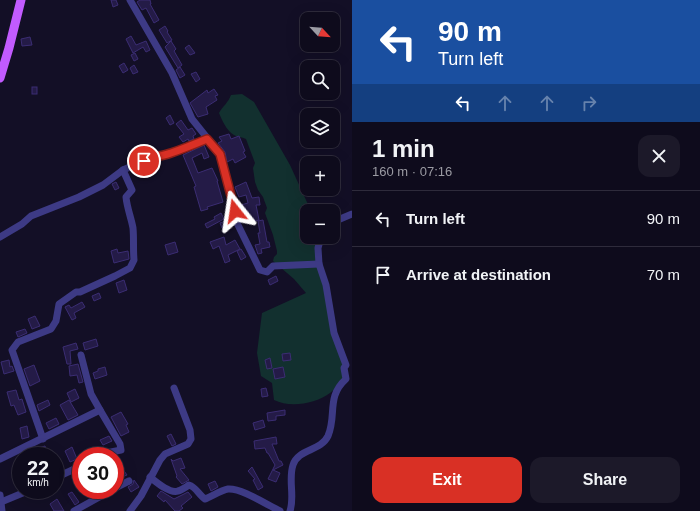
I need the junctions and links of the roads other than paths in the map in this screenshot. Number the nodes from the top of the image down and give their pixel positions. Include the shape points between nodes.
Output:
1 (21, 0) edge
2 (130, 0) edge
3 (0, 78) edge
4 (207, 139) junction
5 (123, 170) junction
6 (352, 214) edge
7 (340, 219) edge
8 (0, 237) edge
9 (319, 244) edge
10 (319, 264) junction
11 (82, 356) dead end
12 (352, 364) edge
13 (344, 368) junction
14 (174, 388) dead end
15 (100, 410) junction
16 (42, 439) junction
17 (120, 447) edge
18 (0, 459) edge
19 (150, 478) junction
20 (129, 481) dead end
21 (124, 484) edge
22 (12, 496) edge
23 (1, 499) edge
24 (96, 499) edge
25 (2, 511) edge
26 (74, 511) edge
27 (130, 511) edge
28 (280, 511) edge
29 (290, 511) edge

1 - 3 main road
2 - 4 street via 172,73 192,119
4 - 5 street via 169,154 154,156
4 - 10 street via 220,154 238,225 260,270 267,272 273,266
5 - 8 street via 103,185 31,216
5 - 16 street via 132,190 126,197 134,237 134,260 130,268 76,292 59,304 56,321 51,329 18,342 12,350
6 - 7 street
9 - 10 street
10 - 13 street via 326,285 334,333 346,365
11 - 15 street via 92,394
12 - 13 street
13 - 29 street via 346,378 335,394 327,437 320,445 298,456 293,465
14 - 19 street via 191,439 188,444 164,454
15 - 16 street
15 - 17 street
16 - 18 street
19 - 27 street
19 - 28 street via 173,492 192,486 205,499 227,489 235,489
20 - 21 street
22 - 23 street
23 - 25 street
24 - 26 street

